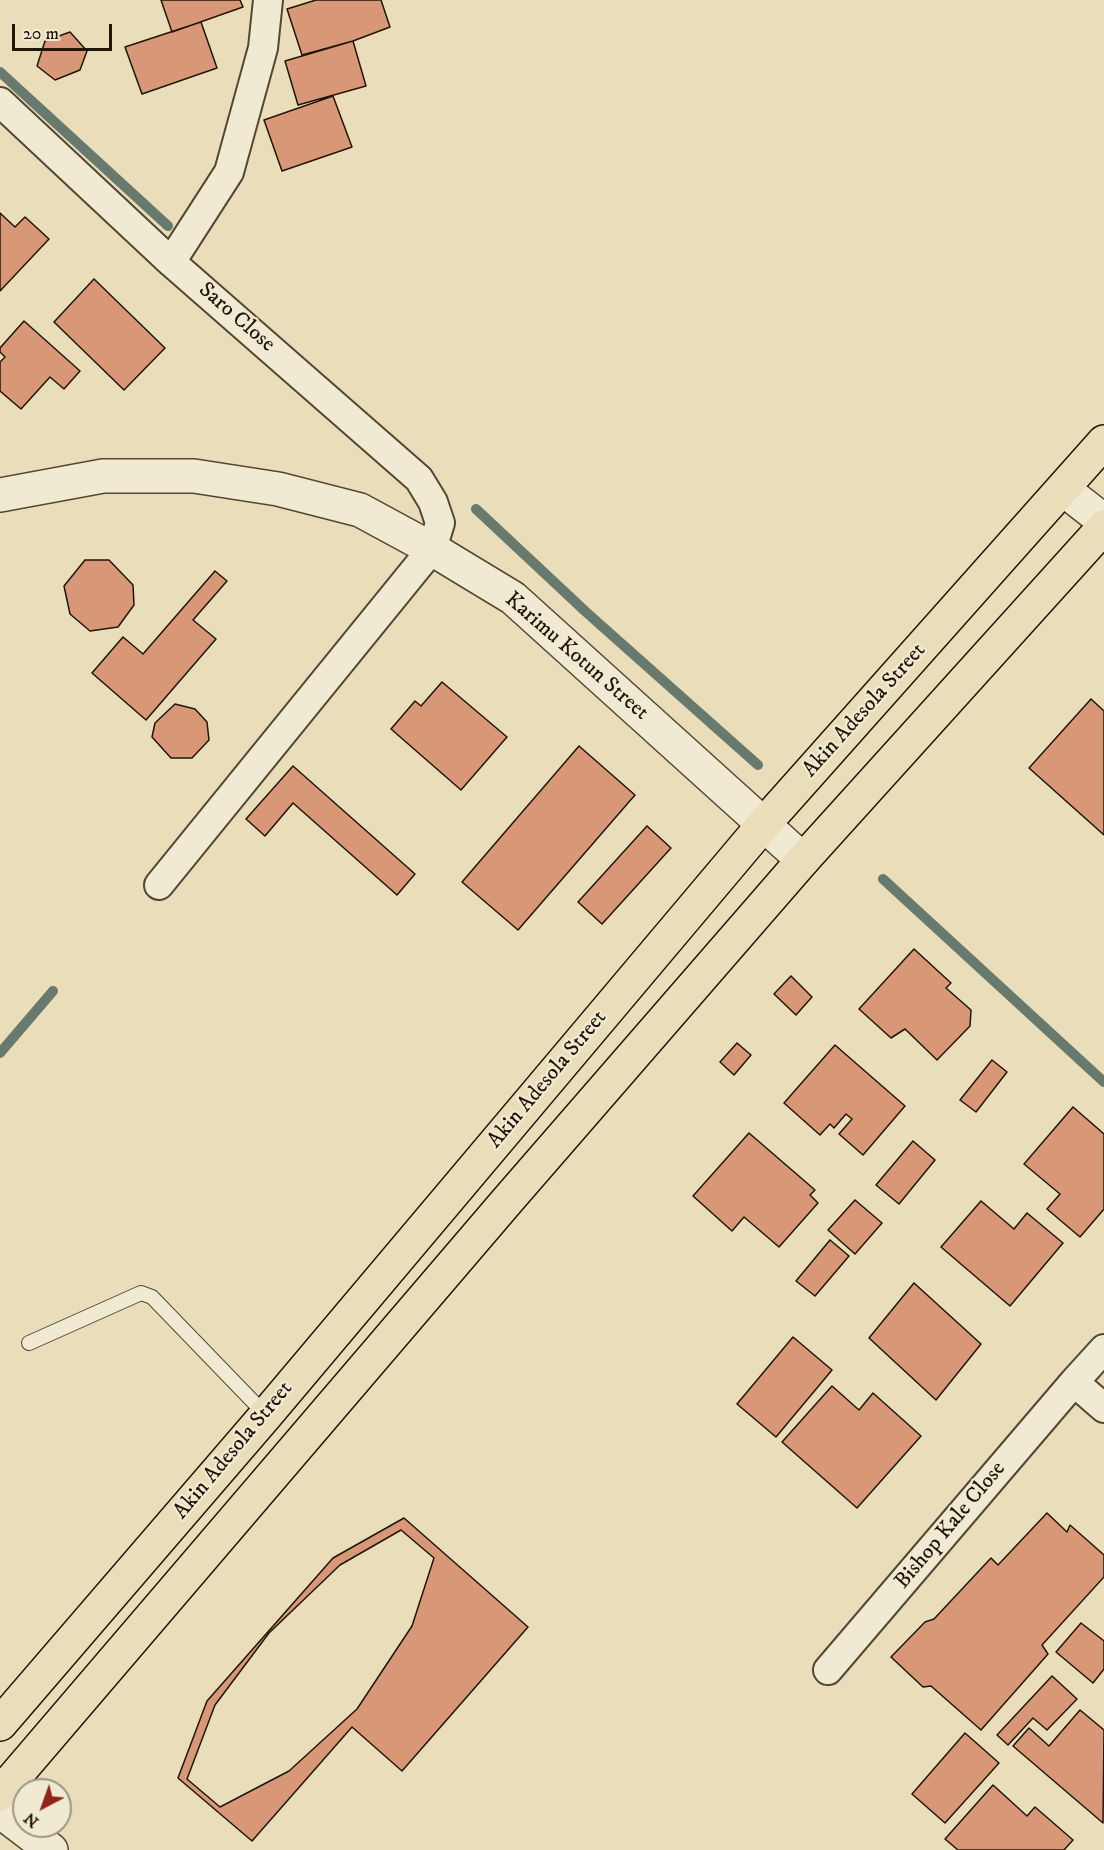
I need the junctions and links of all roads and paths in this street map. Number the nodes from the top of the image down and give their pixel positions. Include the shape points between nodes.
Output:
1 (268, 0) edge
2 (0, 102) edge
3 (171, 262) junction
4 (1104, 442) edge
5 (1063, 489) junction
6 (0, 495) edge
7 (1104, 521) edge
8 (1104, 527) edge
9 (432, 549) junction
10 (764, 824) junction
11 (803, 860) junction
12 (159, 885) dead end
13 (29, 1343) dead end
14 (1104, 1349) edge
15 (1074, 1382) junction
16 (1104, 1408) edge
17 (266, 1415) junction
18 (828, 1670) dead end
19 (0, 1724) edge
20 (0, 1794) edge
21 (0, 1810) edge
22 (51, 1850) edge

1 - 3 street via 263,48 229,172
2 - 3 street, Saro Close
3 - 9 street, Saro Close via 419,479 440,523
4 - 5 main road, Akin Adesola Street
5 - 7 street
5 - 10 main road, Akin Adesola Street
6 - 9 street, Karimu Kotun Street via 103,476 194,476 278,489 360,510
8 - 11 main road, Akin Adesola Street
9 - 10 street, Karimu Kotun Street via 513,598
9 - 12 street
10 - 11 street, Karimu Kotun Street
10 - 17 main road, Akin Adesola Street
11 - 20 main road, Akin Adesola Street
13 - 17 lane via 141,1293 152,1297
14 - 15 street, Bishop Kale Close
15 - 16 street
15 - 18 street, Bishop Kale Close
17 - 19 main road, Akin Adesola Street
21 - 22 street

